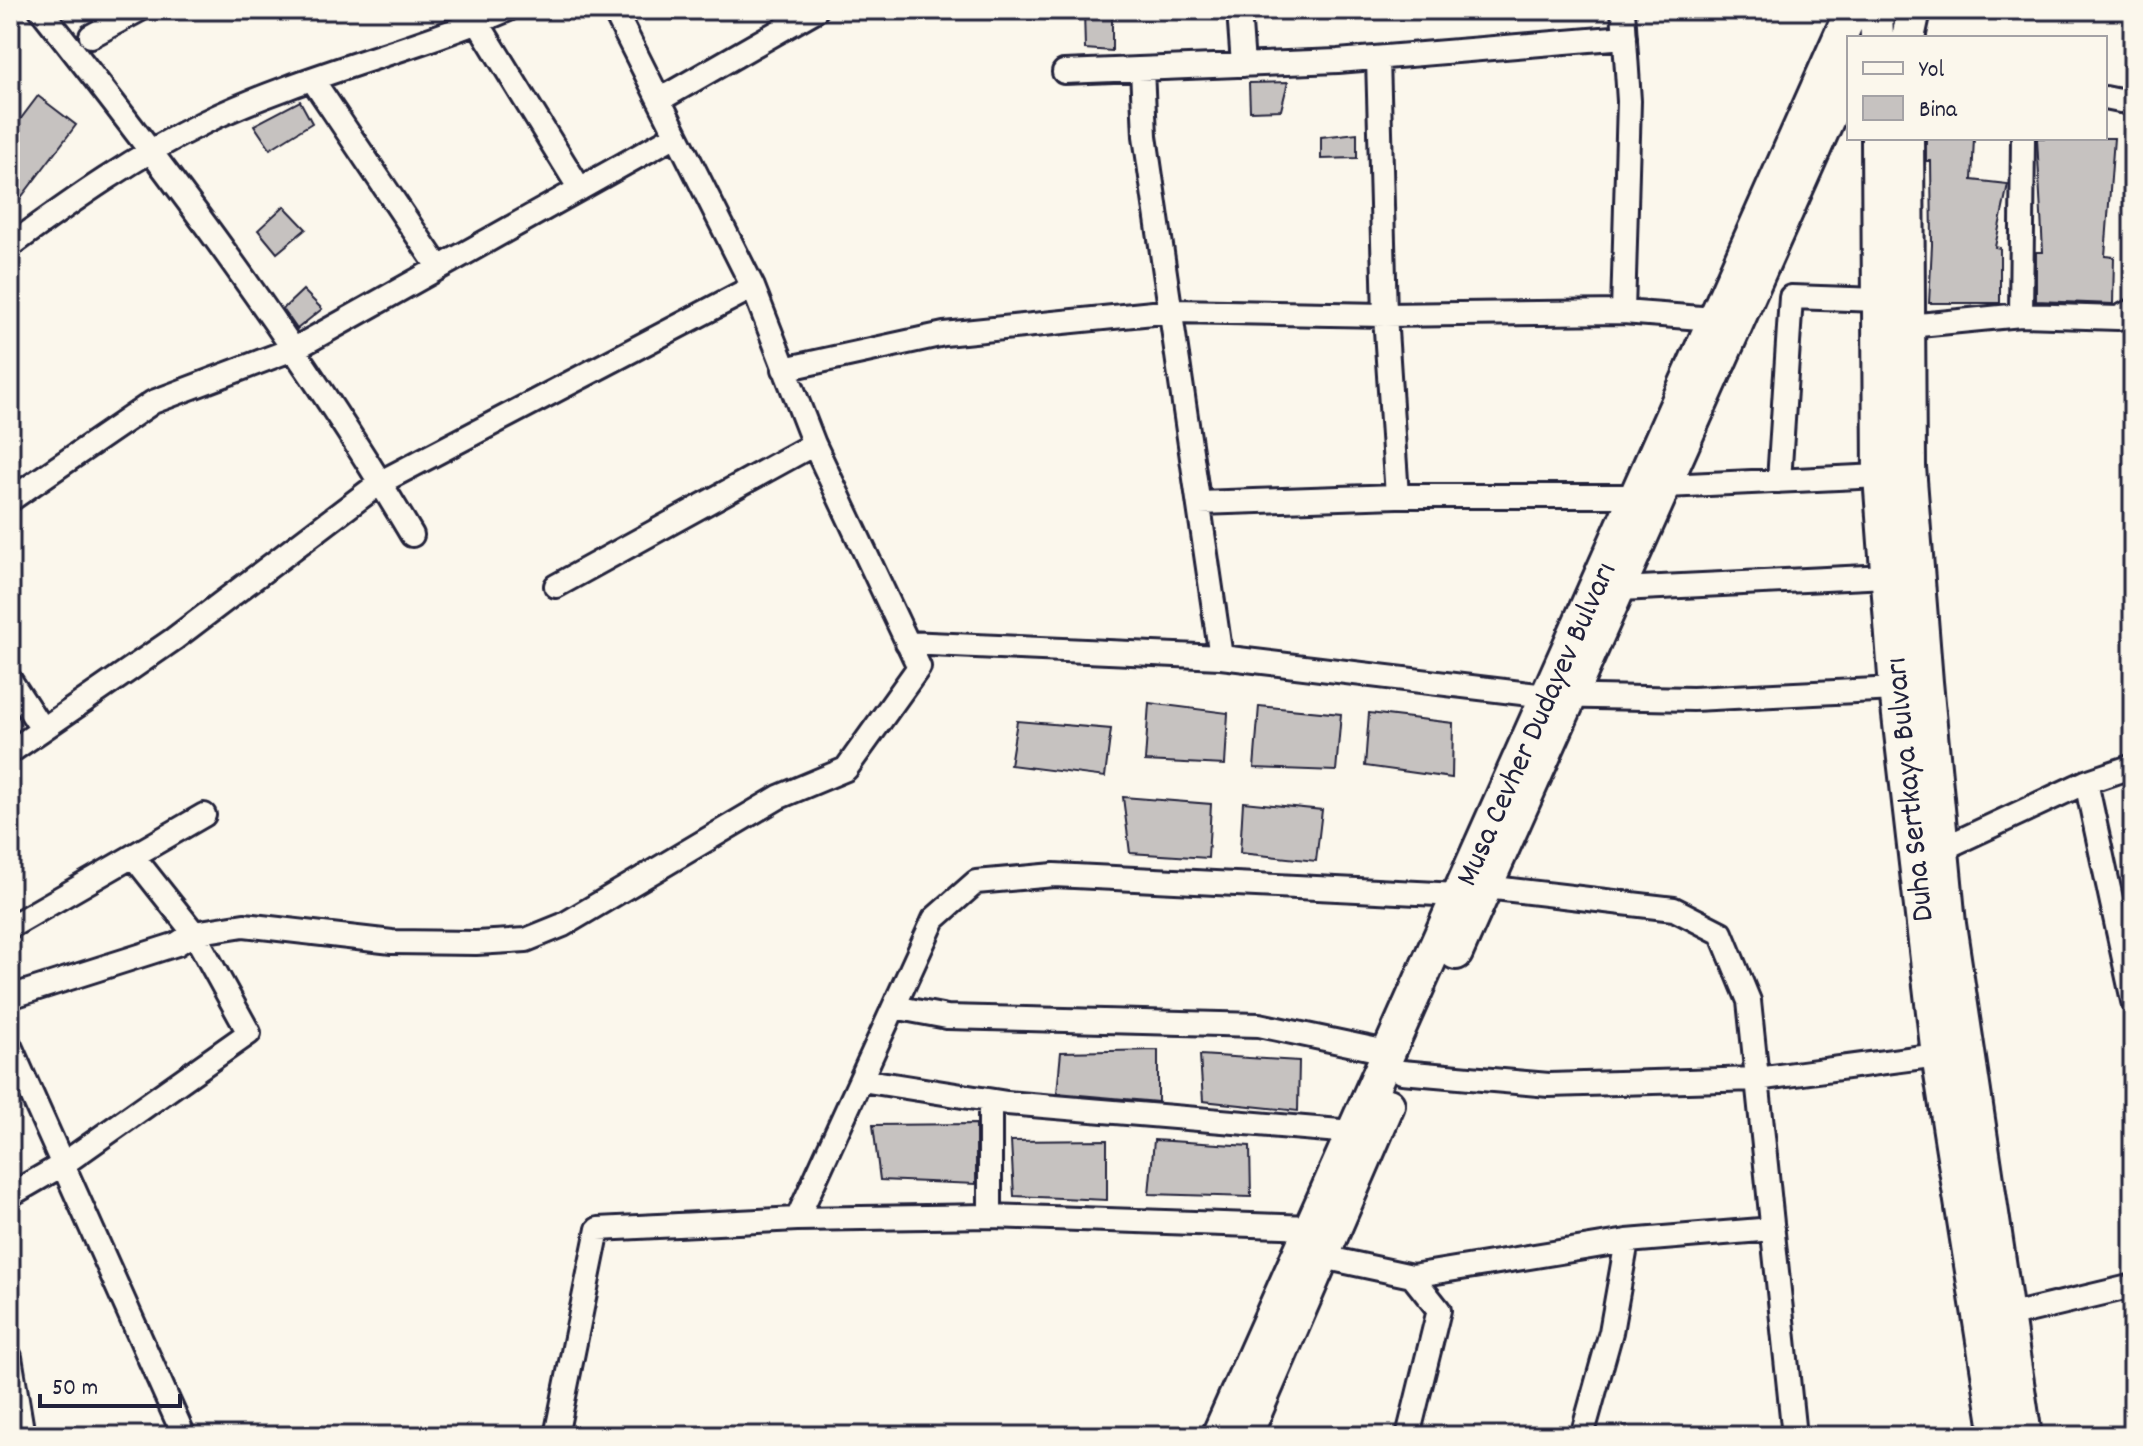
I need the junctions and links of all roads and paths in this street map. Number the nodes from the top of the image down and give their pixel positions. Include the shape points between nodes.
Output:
1 (41, 10) edge
2 (139, 10) edge
3 (507, 10) edge
4 (614, 10) edge
5 (816, 10) edge
6 (1239, 10) edge
7 (1623, 10) edge
8 (1852, 10) edge
9 (1876, 10) edge
10 (1914, 10) edge
11 (478, 23) junction
12 (91, 36) dead end
13 (1864, 36) edge
14 (1877, 36) edge
15 (1908, 36) edge
16 (1625, 37) junction
17 (1378, 58) junction
18 (1243, 65) junction
19 (1142, 69) junction
20 (1064, 72) dead end
21 (1847, 76) edge
22 (312, 79) junction
23 (2107, 98) edge
24 (2133, 98) edge
25 (659, 100) junction
26 (2133, 113) edge
27 (676, 135) junction
28 (1878, 140) edge
29 (1907, 140) edge
30 (2023, 140) edge
31 (153, 150) junction
32 (580, 189) junction
33 (10, 246) edge
34 (439, 268) junction
35 (753, 287) junction
36 (2133, 310) edge
37 (1173, 311) junction
38 (1623, 312) junction
39 (1385, 315) junction
40 (2021, 315) junction
41 (1890, 318) junction
42 (1714, 319) junction
43 (296, 348) junction
44 (784, 369) junction
45 (814, 444) junction
46 (1880, 476) junction
47 (1779, 481) junction
48 (381, 482) junction
49 (1666, 486) junction
50 (1397, 496) junction
51 (1635, 496) junction
52 (10, 500) edge
53 (1200, 503) junction
54 (412, 535) dead end
55 (1887, 576) junction
56 (556, 586) dead end
57 (1620, 589) junction
58 (907, 643) junction
59 (1221, 657) junction
60 (10, 680) edge
61 (1911, 686) junction
62 (1559, 696) junction
63 (42, 729) junction
64 (10, 752) edge
65 (2133, 766) edge
66 (2086, 782) junction
67 (204, 815) dead end
68 (1942, 849) junction
69 (133, 856) junction
70 (1472, 891) junction
71 (10, 927) edge
72 (194, 933) junction
73 (10, 997) edge
74 (2133, 1001) edge
75 (894, 1007) junction
76 (10, 1046) edge
77 (1938, 1055) junction
78 (1395, 1062) junction
79 (1757, 1079) junction
80 (861, 1080) junction
81 (990, 1101) junction
82 (1352, 1132) junction
83 (62, 1165) junction
84 (10, 1195) edge
85 (990, 1216) junction
86 (797, 1219) junction
87 (1310, 1227) junction
88 (1773, 1229) junction
89 (1627, 1241) junction
90 (1323, 1257) junction
91 (1412, 1276) junction
92 (2133, 1286) edge
93 (2007, 1316) junction
94 (11, 1372) edge
95 (23, 1436) edge
96 (184, 1436) edge
97 (556, 1436) edge
98 (1218, 1436) edge
99 (1245, 1436) edge
100 (1408, 1436) edge
101 (1582, 1436) edge
102 (1794, 1436) edge
103 (1998, 1436) edge
104 (2025, 1436) edge

1 - 31 street
2 - 12 street
3 - 11 street
4 - 25 street
5 - 25 street
6 - 18 street
7 - 16 street
8 - 42 main road, Musa Cevher Dudayev Bulvarı
9 - 13 main road
9 - 14 main road
10 - 15 main road
11 - 22 street
11 - 32 street
16 - 17 street
16 - 38 street via 1629,101
17 - 18 street
17 - 39 street
18 - 19 street
19 - 20 street
19 - 37 street via 1145,136
21 - 49 main road, Musa Cevher Dudayev Bulvarı
22 - 31 street
22 - 34 street
23 - 24 street
24 - 26 street
25 - 27 street
27 - 32 street
27 - 35 street
28 - 41 main road, Duha Sertkaya Bulvarı
29 - 41 main road, Duha Sertkaya Bulvarı
30 - 40 street
31 - 33 street via 113,172
31 - 43 street
32 - 34 street
34 - 43 street
35 - 44 street
35 - 48 street
36 - 40 street via 2118,318
37 - 39 street
37 - 44 street via 944,334
37 - 53 street
38 - 39 street
38 - 42 street
39 - 50 street
40 - 41 street
41 - 46 main road, Duha Sertkaya Bulvarı
41 - 47 street via 1791,297
41 - 61 main road, Duha Sertkaya Bulvarı via 1910,492
42 - 51 main road, Musa Cevher Dudayev Bulvarı
43 - 48 street
43 - 52 street via 153,402
44 - 45 street
45 - 56 street
45 - 58 street
46 - 47 street
46 - 55 main road, Duha Sertkaya Bulvarı
47 - 49 street
48 - 54 street
48 - 63 street via 174,639
49 - 57 main road, Musa Cevher Dudayev Bulvarı
50 - 51 street
50 - 53 street
51 - 62 main road, Musa Cevher Dudayev Bulvarı
53 - 59 street
55 - 57 street
55 - 61 main road, Duha Sertkaya Bulvarı
57 - 62 main road, Musa Cevher Dudayev Bulvarı
58 - 59 street
58 - 72 street via 919,667 846,769 779,797 563,925 505,943 392,942 244,925
59 - 62 street
60 - 63 street
61 - 62 street via 1693,699
61 - 68 main road, Duha Sertkaya Bulvarı
61 - 77 main road, Duha Sertkaya Bulvarı
62 - 70 main road, Musa Cevher Dudayev Bulvarı
63 - 64 street
65 - 66 street
66 - 68 street
66 - 74 street
67 - 69 street
68 - 93 main road, Duha Sertkaya Bulvarı
69 - 71 street
69 - 72 street
70 - 75 street via 1054,875 976,882 934,919
70 - 78 main road, Musa Cevher Dudayev Bulvarı
70 - 79 street via 1674,909 1721,933 1749,1001
72 - 73 street via 177,944
72 - 83 street via 249,1033
75 - 78 street via 947,1017 1259,1025
75 - 80 street
76 - 83 street
77 - 79 street
77 - 103 main road, Duha Sertkaya Bulvarı
78 - 79 street via 1549,1085
78 - 82 main road, Musa Cevher Dudayev Bulvarı
78 - 90 main road, Musa Cevher Dudayev Bulvarı
79 - 88 street
80 - 81 street
80 - 86 street
81 - 82 street
81 - 85 street
82 - 87 main road, Musa Cevher Dudayev Bulvarı
83 - 84 street
83 - 96 street
85 - 86 street
85 - 87 street
86 - 97 street via 598,1229
87 - 98 main road, Musa Cevher Dudayev Bulvarı
88 - 89 street
88 - 102 street
89 - 91 street
89 - 101 street via 1611,1332
90 - 91 street
90 - 99 main road, Musa Cevher Dudayev Bulvarı
91 - 100 street via 1439,1310
92 - 93 street
93 - 104 main road, Duha Sertkaya Bulvarı
94 - 95 street

